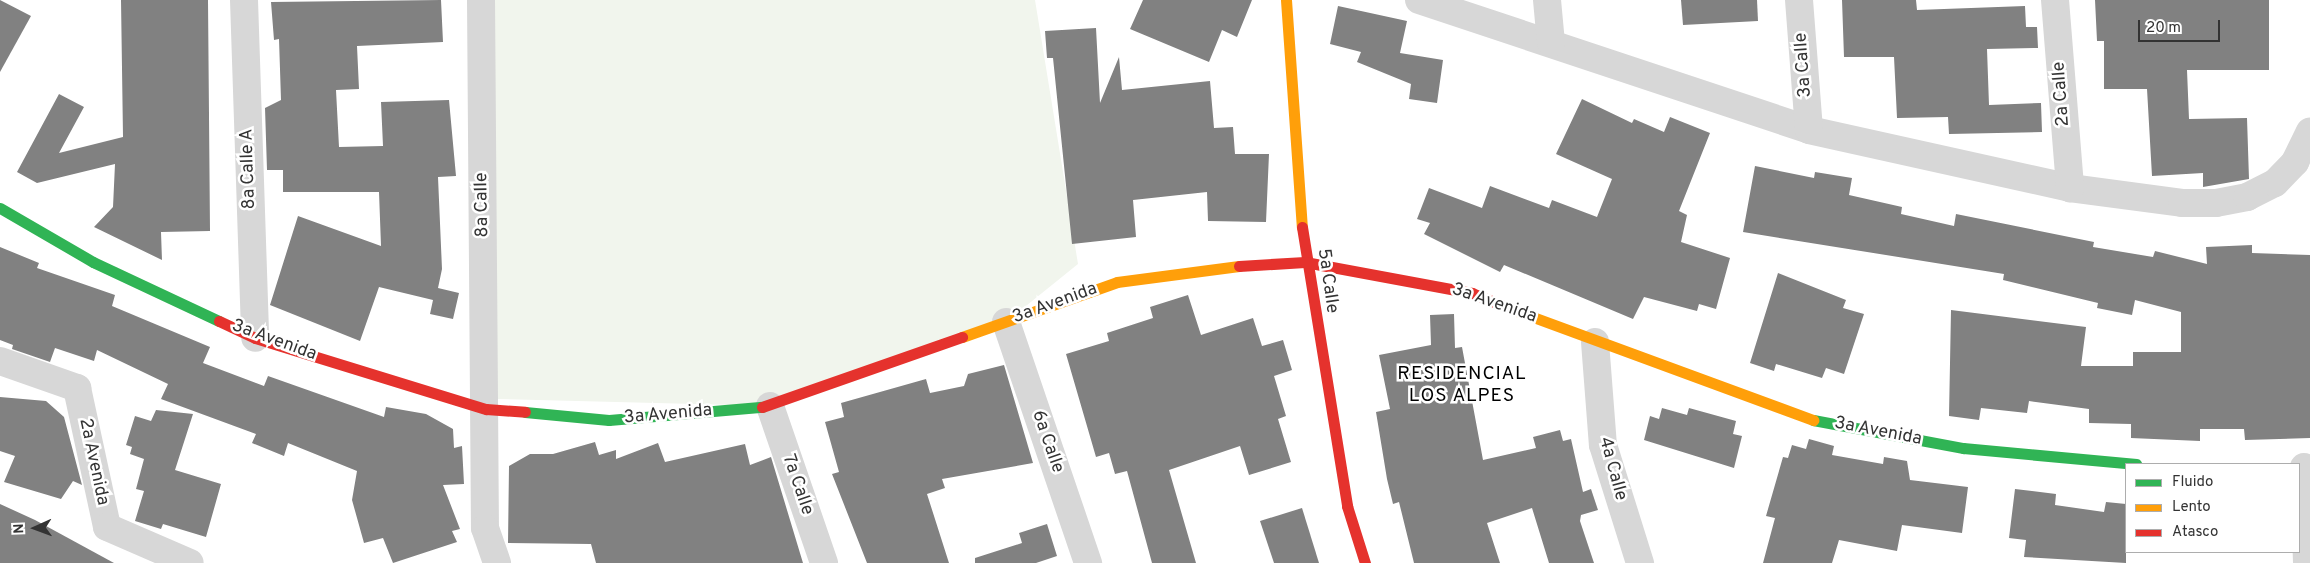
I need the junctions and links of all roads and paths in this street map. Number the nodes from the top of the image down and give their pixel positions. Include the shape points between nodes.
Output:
1 (244, 0) edge
2 (481, 0) edge
3 (1286, 0) edge
4 (1419, 0) edge
5 (1548, 0) edge
6 (1799, 0) edge
7 (2055, 0) edge
8 (1551, 43) junction
9 (1808, 130) junction
10 (2310, 131) edge
11 (2070, 188) junction
12 (0, 208) edge
13 (1305, 262) junction
14 (1006, 322) junction
15 (255, 338) junction
16 (1595, 342) junction
17 (0, 361) edge
18 (770, 406) junction
19 (486, 410) junction
20 (2125, 463) edge
21 (2304, 467) edge
22 (190, 563) edge
23 (497, 563) edge
24 (824, 563) edge
25 (1088, 563) edge
26 (1366, 563) edge
27 (1640, 563) edge
28 (2307, 563) edge

1 - 15 street, 8a Calle A
2 - 19 street, 8a Calle
3 - 13 street, 5a Calle
4 - 8 street
5 - 8 street
6 - 9 street, 3a Calle
7 - 11 street, 2a Calle
8 - 9 street
9 - 11 street
10 - 11 street via 2295,162 2275,183 2248,196 2216,203
12 - 15 street, 3a Avenida via 93,262
13 - 14 street, 3a Avenida via 1209,268 1117,282
13 - 16 street, 3a Avenida via 1472,293
13 - 26 street, 5a Calle via 1347,506
14 - 18 street, 3a Avenida
14 - 25 street, 6a Calle
15 - 19 street, 3a Avenida
16 - 20 street, 3a Avenida via 1817,421 1963,448
16 - 27 street, 4a Calle via 1603,445
17 - 22 street, 2a Avenida via 78,388 107,527
18 - 19 street, 3a Avenida via 609,420
18 - 24 street, 7a Calle
19 - 23 street, 8a Calle via 485,528
21 - 28 street

